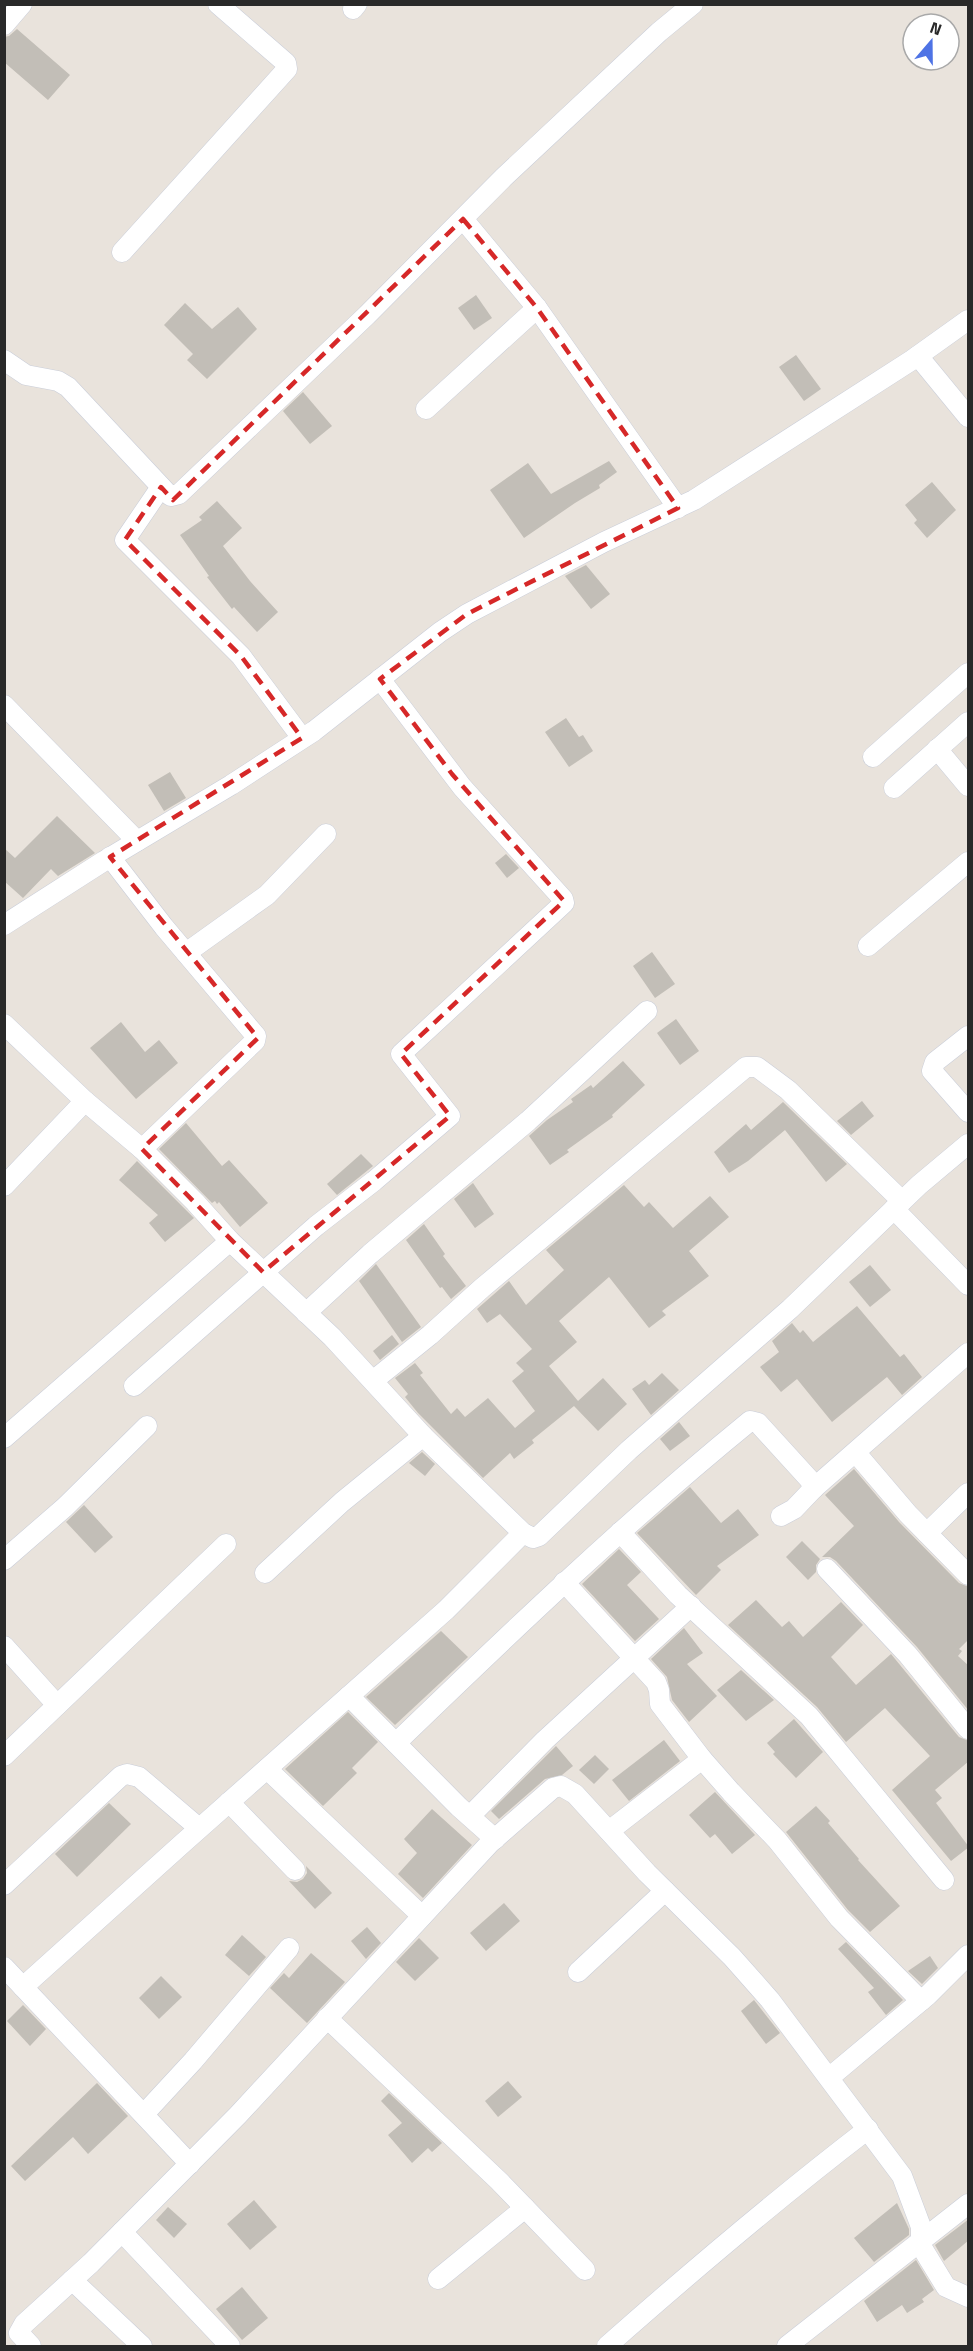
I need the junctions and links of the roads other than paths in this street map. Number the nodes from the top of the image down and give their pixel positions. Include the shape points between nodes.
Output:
1 (22, 4) edge
2 (218, 4) edge
3 (693, 4) edge
4 (4, 25) edge
5 (463, 219) junction
6 (122, 252) dead end
7 (537, 308) junction
8 (969, 320) edge
9 (918, 356) junction
10 (4, 360) edge
11 (426, 409) dead end
12 (969, 417) edge
13 (161, 487) junction
14 (678, 508) junction
15 (969, 673) edge
16 (380, 679) junction
17 (4, 705) edge
18 (969, 722) edge
19 (302, 738) junction
20 (937, 749) junction
21 (873, 757) dead end
22 (969, 786) edge
23 (894, 788) dead end
24 (326, 834) dead end
25 (137, 841) junction
26 (110, 857) junction
27 (969, 862) edge
28 (4, 925) edge
29 (868, 946) dead end
30 (186, 952) junction
31 (647, 1011) dead end
32 (4, 1024) edge
33 (969, 1036) edge
34 (85, 1101) junction
35 (969, 1112) edge
36 (969, 1144) edge
37 (142, 1149) junction
38 (4, 1186) edge
39 (898, 1205) junction
40 (230, 1242) junction
41 (263, 1272) junction
42 (969, 1285) edge
43 (306, 1313) junction
44 (969, 1353) edge
45 (374, 1380) junction
46 (134, 1386) dead end
47 (147, 1426) dead end
48 (423, 1436) junction
49 (4, 1438) edge
50 (856, 1453) junction
51 (814, 1488) junction
52 (969, 1492) edge
53 (781, 1516) dead end
54 (620, 1532) junction
55 (524, 1533) junction
56 (927, 1533) junction
57 (226, 1544) dead end
58 (4, 1560) edge
59 (827, 1569) dead end
60 (265, 1573) dead end
61 (969, 1575) edge
62 (564, 1582) junction
63 (691, 1606) junction
64 (4, 1646) edge
65 (634, 1657) junction
66 (349, 1696) junction
67 (57, 1705) junction
68 (969, 1729) edge
69 (396, 1743) junction
70 (4, 1756) edge
71 (702, 1759) junction
72 (267, 1769) junction
73 (229, 1802) junction
74 (470, 1816) junction
75 (199, 1828) junction
76 (609, 1831) junction
77 (495, 1839) junction
78 (295, 1870) dead end
79 (944, 1880) dead end
80 (4, 1885) edge
81 (665, 1891) junction
82 (422, 1916) junction
83 (289, 1948) dead end
84 (969, 1955) edge
85 (4, 1967) edge
86 (578, 1972) dead end
87 (23, 1987) junction
88 (921, 2001) junction
89 (327, 2018) junction
90 (830, 2078) junction
91 (144, 2114) junction
92 (868, 2129) junction
93 (190, 2164) junction
94 (969, 2204) edge
95 (525, 2208) junction
96 (122, 2232) junction
97 (921, 2241) junction
98 (585, 2271) dead end
99 (438, 2279) dead end
100 (72, 2280) junction
101 (969, 2297) edge
102 (31, 2346) edge
103 (142, 2346) edge
104 (230, 2346) edge
105 (607, 2346) edge
106 (787, 2346) edge

1 - 4 street
2 - 6 street via 286,63 286,69
3 - 5 street
5 - 7 street
5 - 13 street via 179,494 171,496
7 - 11 street
7 - 14 street
8 - 9 street
9 - 12 street
9 - 14 street
10 - 13 street via 27,375 68,387
13 - 19 street via 125,540 241,656
14 - 16 street via 467,614
15 - 21 street
16 - 19 street
16 - 41 street via 457,780 564,903 401,1054 450,1116
17 - 25 street
18 - 20 street
19 - 25 street
20 - 22 street
20 - 23 street
24 - 30 street via 267,895
25 - 26 street
26 - 28 street
26 - 30 street
27 - 29 street
30 - 37 street via 256,1039
31 - 43 street via 528,1121
32 - 34 street
33 - 35 street via 935,1062 932,1071
34 - 37 street
34 - 38 street
36 - 39 street
37 - 40 street
39 - 42 street
39 - 45 street via 788,1090 756,1067 746,1067
39 - 55 street via 790,1309 629,1450 539,1536 528,1537
40 - 41 street
40 - 49 street
41 - 43 street
41 - 46 street
43 - 45 street
44 - 50 street
45 - 48 street
47 - 58 street via 65,1507
48 - 55 street
48 - 60 street via 342,1502
50 - 51 street
50 - 56 street
51 - 53 street via 794,1509
51 - 54 street via 758,1423 750,1421
52 - 56 street
54 - 62 street
54 - 63 street
55 - 66 street via 446,1610
56 - 61 street
57 - 67 street
59 - 68 street via 908,1655
62 - 65 street
62 - 69 street
63 - 65 street
63 - 79 street via 808,1716
64 - 67 street
65 - 71 street via 656,1682 660,1704
65 - 74 street
66 - 69 street
66 - 72 street
67 - 70 street
69 - 74 street
71 - 76 street
71 - 88 street via 777,1840 839,1918
72 - 73 street
72 - 82 street
73 - 75 street
73 - 78 street
74 - 77 street
75 - 80 street via 139,1777 127,1774 99,1794
75 - 87 street
76 - 77 street via 575,1794 561,1786 553,1788
76 - 81 street
77 - 82 street
81 - 86 street
81 - 90 street via 770,2000
82 - 89 street
83 - 91 street
84 - 88 street
85 - 87 street
87 - 91 street
88 - 90 street
89 - 93 street
89 - 95 street
90 - 92 street
91 - 93 street
92 - 97 street via 905,2182 921,2227
92 - 105 street via 692,2271
93 - 96 street
94 - 97 street
95 - 98 street
95 - 99 street
96 - 100 street
96 - 104 street
97 - 101 street via 923,2252 946,2287
97 - 106 street
100 - 102 street via 21,2328 21,2337
100 - 103 street

